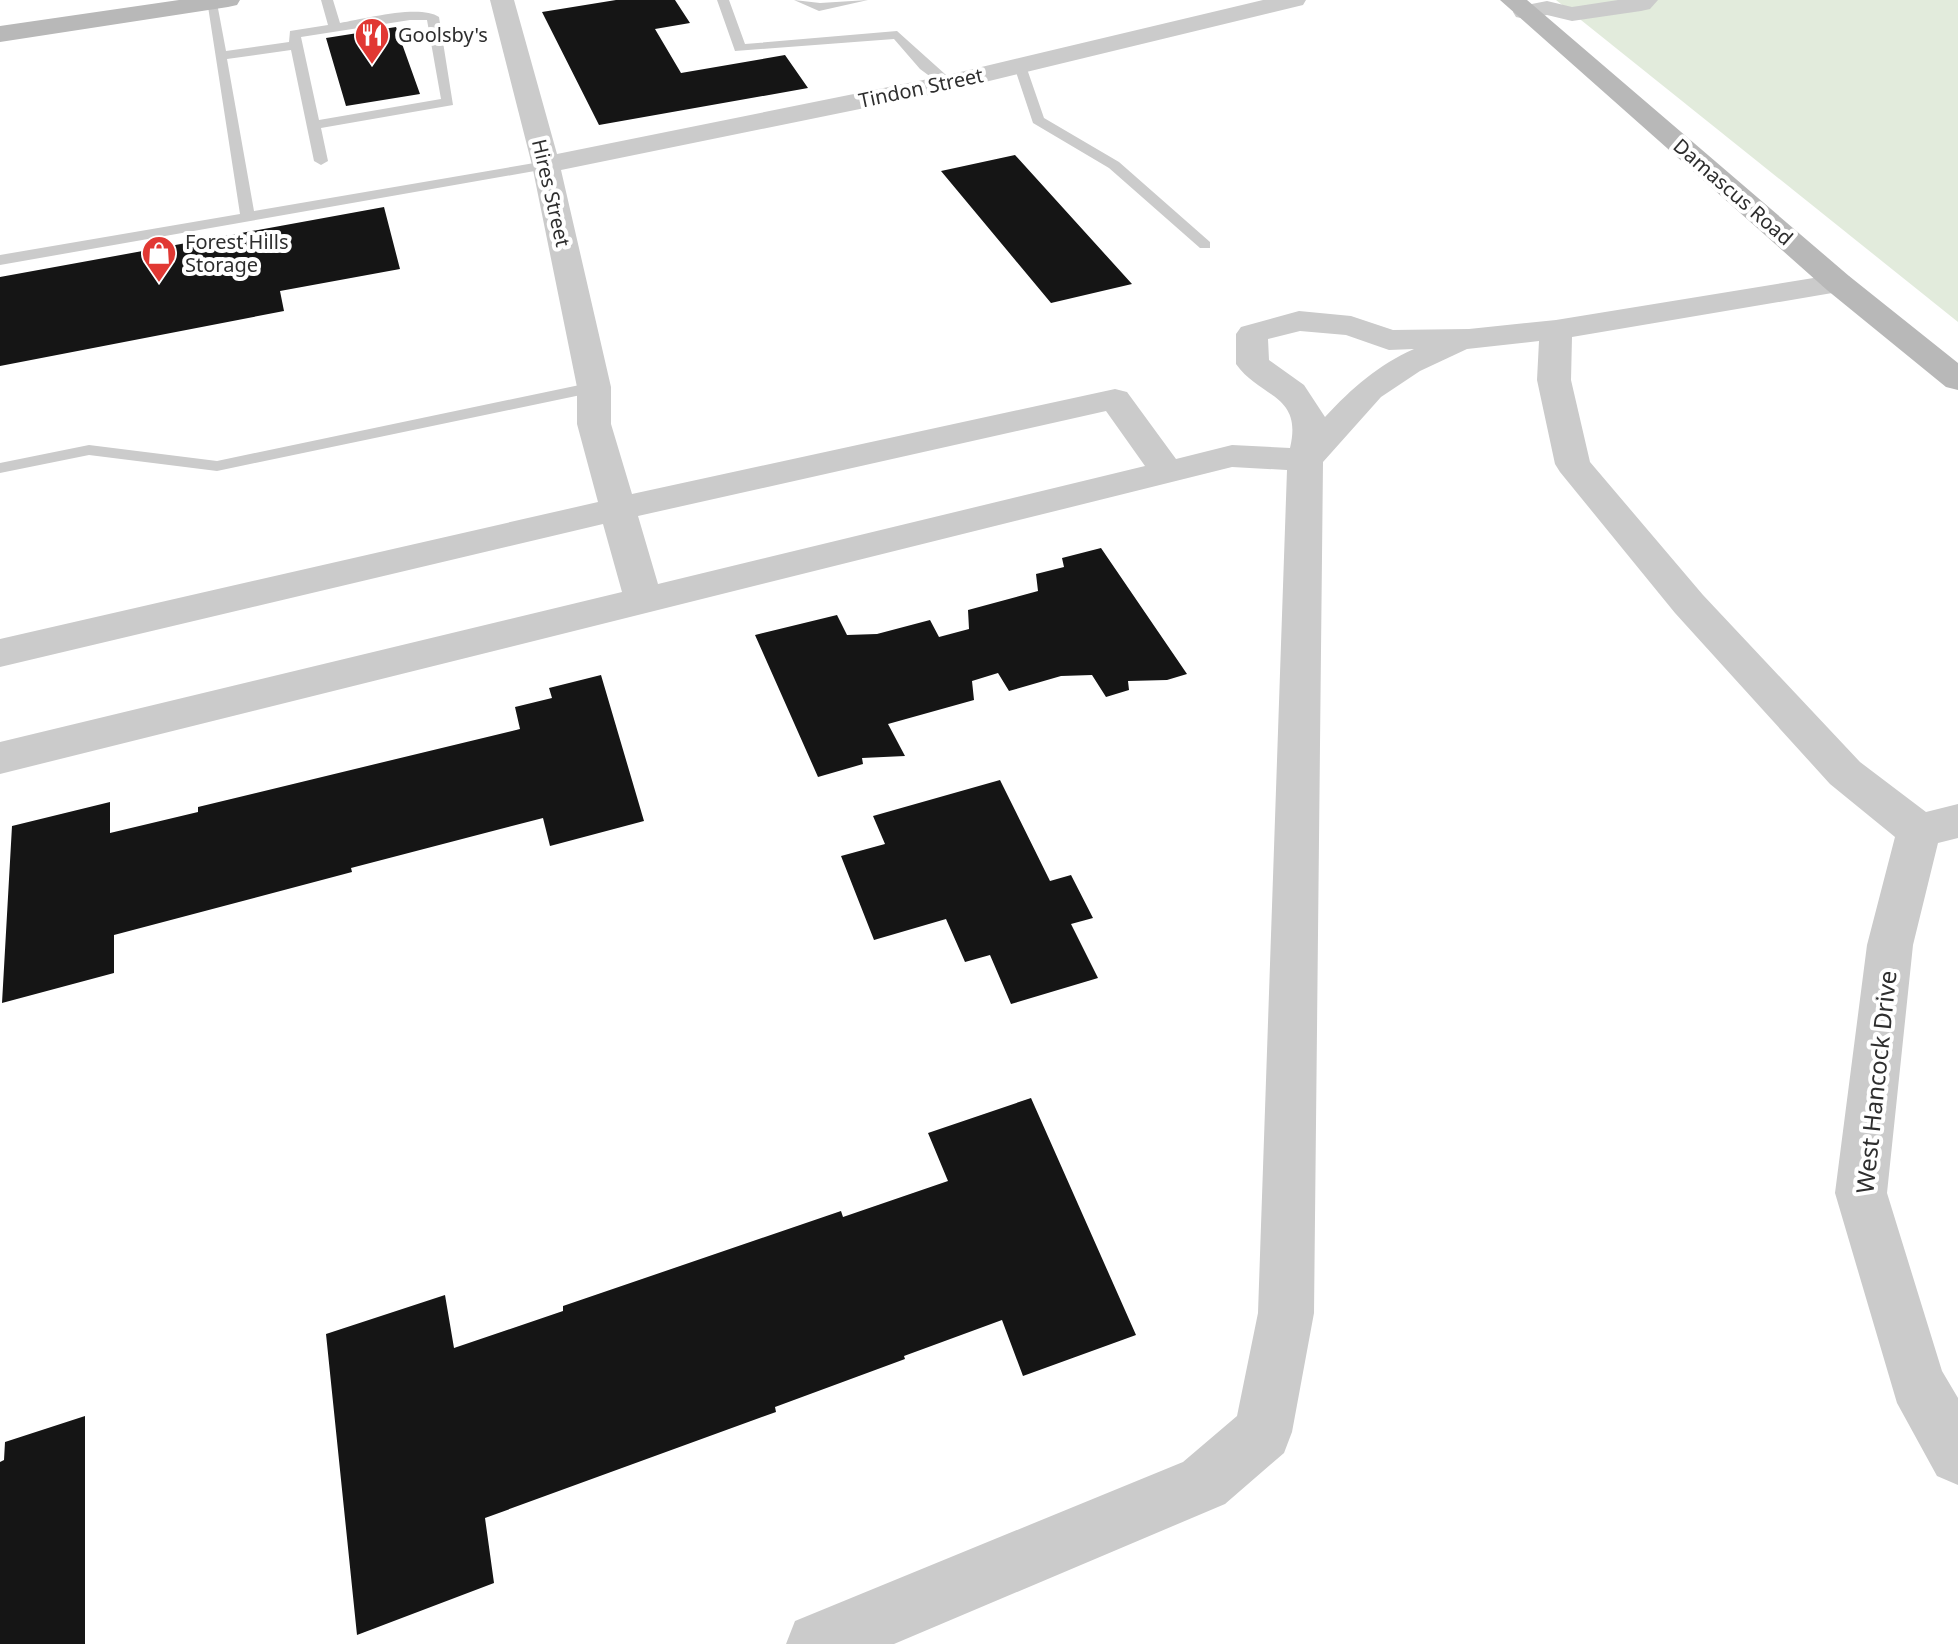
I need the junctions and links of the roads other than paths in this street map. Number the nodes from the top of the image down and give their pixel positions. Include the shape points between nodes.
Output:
1 (327, 0) edge
2 (502, 0) edge
3 (723, 0) edge
4 (800, 0) edge
5 (862, 0) edge
6 (1294, 0) edge
7 (1646, 0) edge
8 (220, 1) edge
9 (1534, 5) edge
10 (335, 27) junction
11 (0, 34) edge
12 (296, 45) junction
13 (220, 56) junction
14 (1020, 66) junction
15 (948, 83) junction
16 (313, 125) junction
17 (321, 161) dead end
18 (546, 165) junction
19 (248, 217) junction
20 (1205, 245) dead end
21 (0, 260) edge
22 (1838, 283) junction
23 (1556, 330) junction
24 (1469, 339) junction
25 (1958, 380) edge
26 (594, 387) junction
27 (1305, 460) junction
28 (0, 468) edge
29 (1167, 472) junction
30 (617, 509) junction
31 (643, 600) junction
32 (0, 653) edge
33 (0, 758) edge
34 (1939, 826) edge
35 (1958, 1455) edge
36 (818, 1644) edge

1 - 10 lane
2 - 18 street, Hires Street
3 - 15 lane via 740,48 897,35
4 - 5 lane via 819,7
6 - 14 street, Tindon Street
7 - 9 street via 1572,14
8 - 11 street
8 - 13 lane
9 - 22 street, Damascus Road
10 - 12 lane via 294,34
10 - 16 lane via 371,16 433,17 448,102
12 - 13 lane
12 - 16 lane
13 - 19 lane
14 - 15 street, Tindon Street
14 - 20 lane via 1038,120 1114,165
15 - 18 street, Tindon Street
16 - 17 lane
18 - 19 lane
18 - 26 street, Hires Street
19 - 21 lane
22 - 23 street
22 - 25 street, Damascus Road
23 - 24 street
23 - 34 street via 1554,380 1573,464 1689,604 1845,773
24 - 27 street via 1408,364 1369,390
24 - 27 street via 1389,340 1351,326 1299,321 1252,334 1253,364 1299,397 1308,415 1312,435
26 - 28 lane via 217,466 89,450
26 - 30 street, Hires Street via 594,424
27 - 29 street via 1232,456
27 - 36 street via 1286,1313 1263,1432 1204,1483
29 - 30 street via 1115,399
29 - 31 street
30 - 31 street, Hires Street
30 - 32 street
31 - 33 street
34 - 35 street, West Hancock Drive via 1890,945 1861,1193 1917,1383

